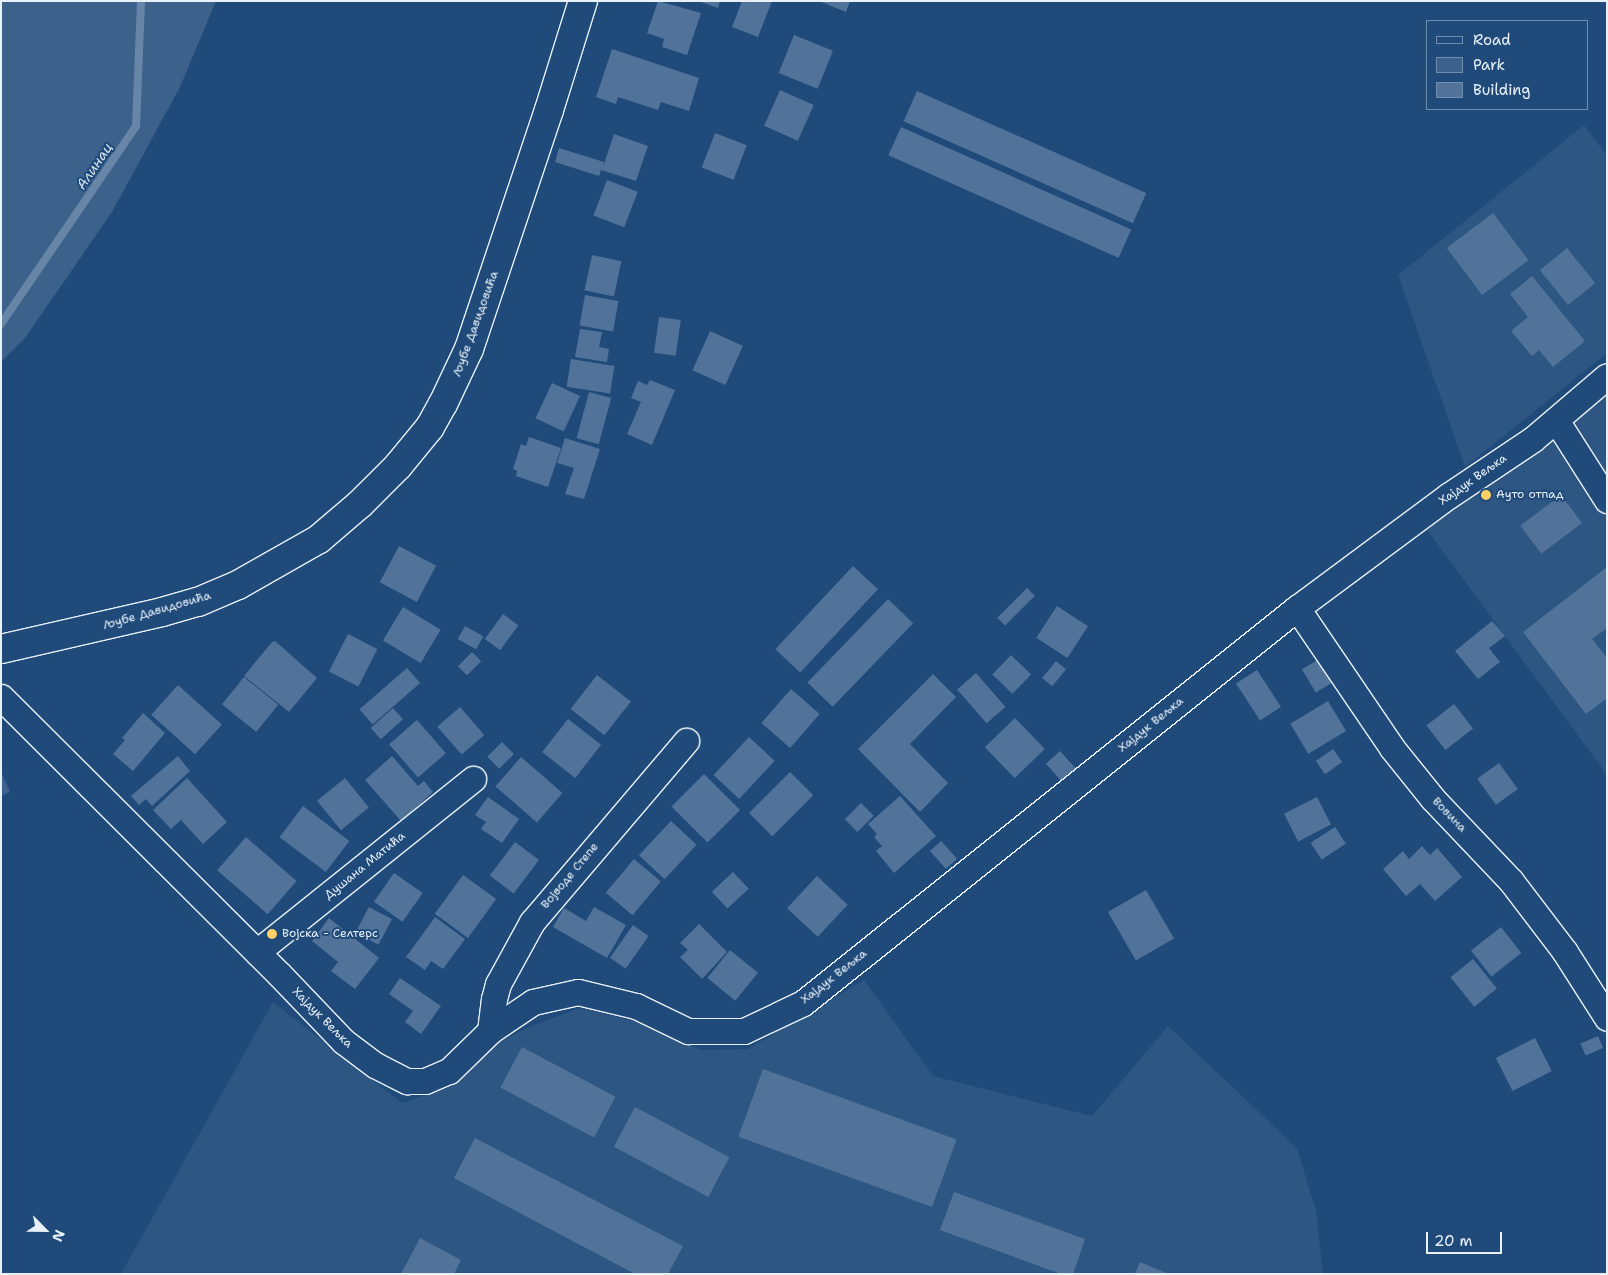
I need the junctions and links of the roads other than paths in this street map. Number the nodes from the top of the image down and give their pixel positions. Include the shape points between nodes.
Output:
1 (582, 1) edge
2 (1607, 376) edge
3 (1556, 420) junction
4 (1607, 500) edge
5 (1297, 608) junction
6 (1, 649) edge
7 (1, 697) edge
8 (686, 741) dead end
9 (474, 779) dead end
10 (257, 952) junction
11 (1607, 1018) edge
12 (490, 1031) junction

1 - 6 main road, Љубе Давидовића via 468,349 430,427 398,466 319,539 238,585 198,602 162,612
2 - 3 street, Хајдук Вељка
3 - 4 street
3 - 5 street, Хајдук Вељка
5 - 11 street, Вовина via 1392,748 1433,799 1511,881 1565,952
5 - 12 street, Хајдук Вељка via 803,1002 744,1031 688,1032 636,1006 578,992 533,1002
7 - 10 street, Хајдук Вељка
8 - 12 street, Војводе Степе via 532,922 498,984
9 - 10 street, Душана Матића
10 - 12 street, Хајдук Вељка via 343,1041 375,1065 406,1081 425,1081 450,1071

